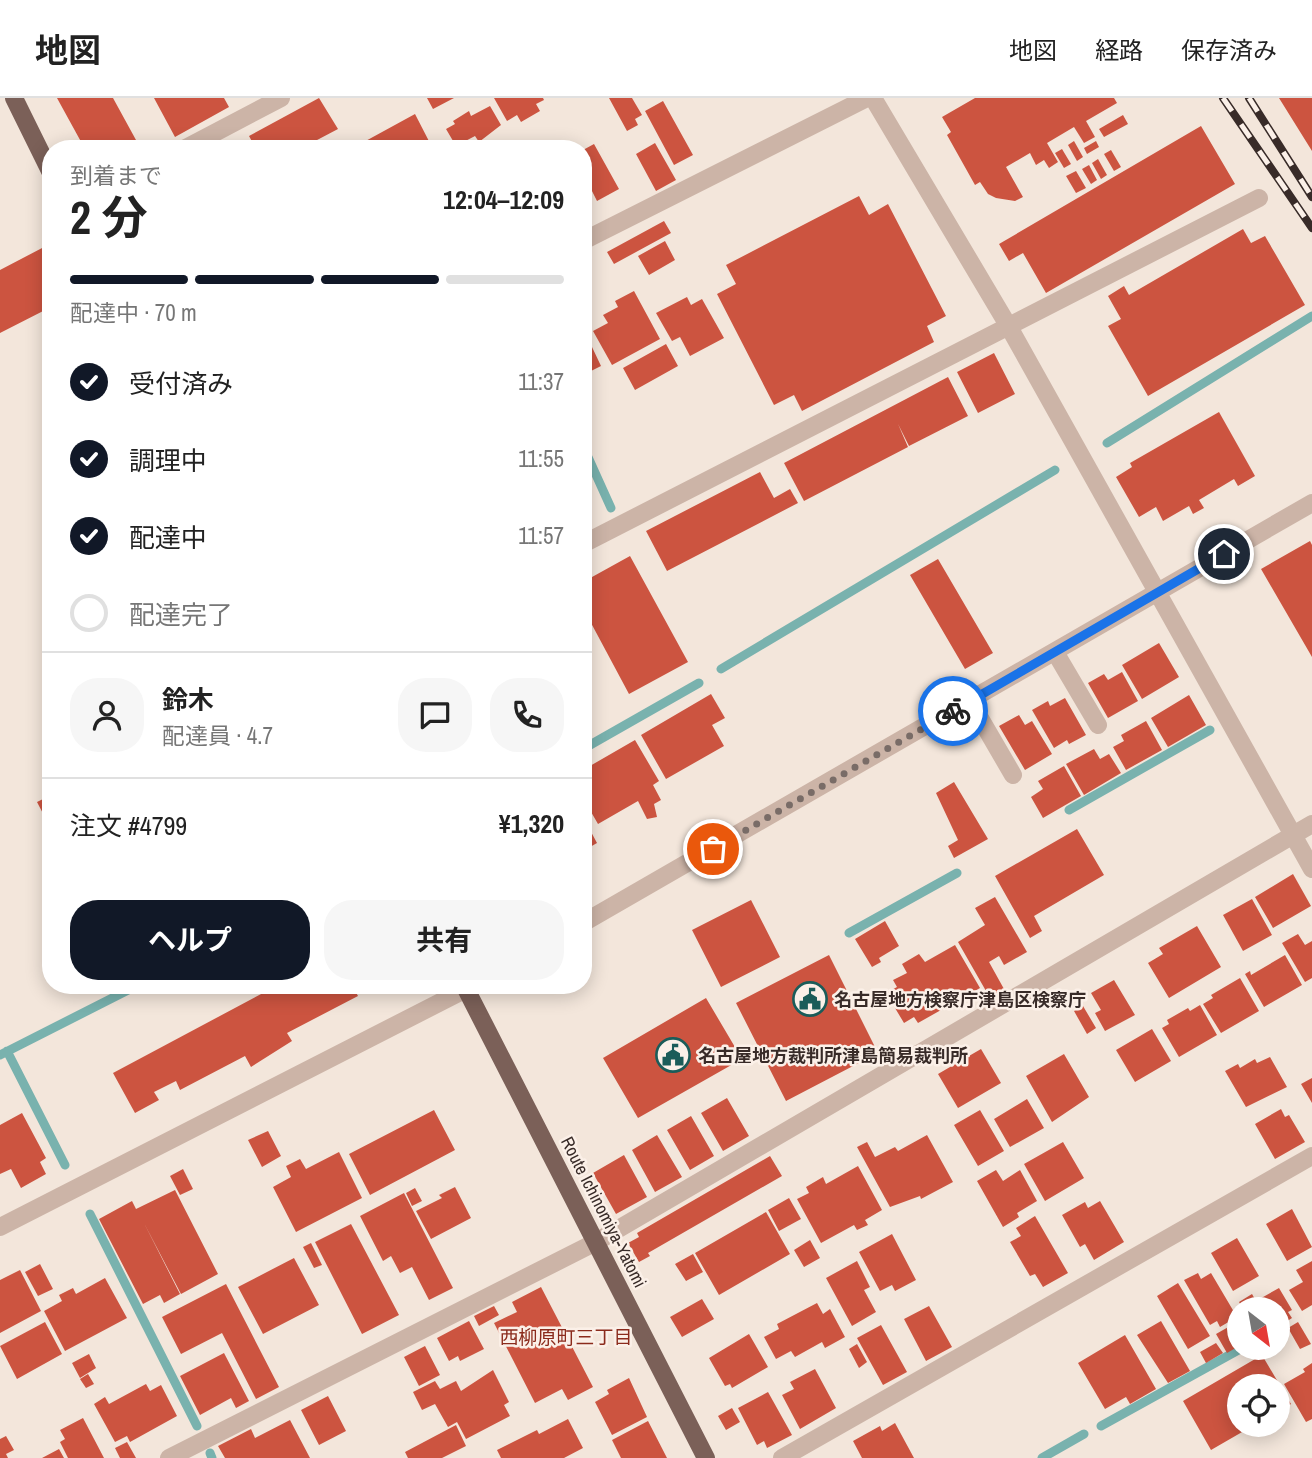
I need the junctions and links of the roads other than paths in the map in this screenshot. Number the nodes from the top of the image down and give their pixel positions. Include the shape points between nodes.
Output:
1 (14, 98) edge
2 (281, 98) edge
3 (867, 98) edge
4 (873, 98) edge
5 (201, 140) edge
6 (42, 155) edge
7 (1259, 198) dead end
8 (592, 236) edge
9 (1009, 327) junction
10 (1312, 503) edge
11 (592, 539) edge
12 (1157, 593) junction
13 (1055, 652) junction
14 (970, 701) junction
15 (1098, 725) dead end
16 (1013, 775) dead end
17 (1312, 824) edge
18 (1293, 836) junction
19 (1312, 869) edge
20 (592, 918) edge
21 (454, 994) edge
22 (472, 994) edge
23 (1312, 1156) edge
24 (0, 1227) edge
25 (596, 1242) junction
26 (169, 1458) edge
27 (706, 1458) edge
28 (782, 1458) edge

1 - 6 main road
2 - 5 street
3 - 8 street
4 - 9 street
7 - 9 street
9 - 11 street
9 - 12 street
10 - 12 street
12 - 13 street
12 - 18 street
13 - 14 street
13 - 15 street
14 - 16 street
14 - 20 street
17 - 18 street
18 - 19 street
18 - 25 street
21 - 24 street
22 - 25 main road, Route Ichinomiya-Yatomi
23 - 28 street
25 - 26 street
25 - 27 main road, Route Ichinomiya-Yatomi

